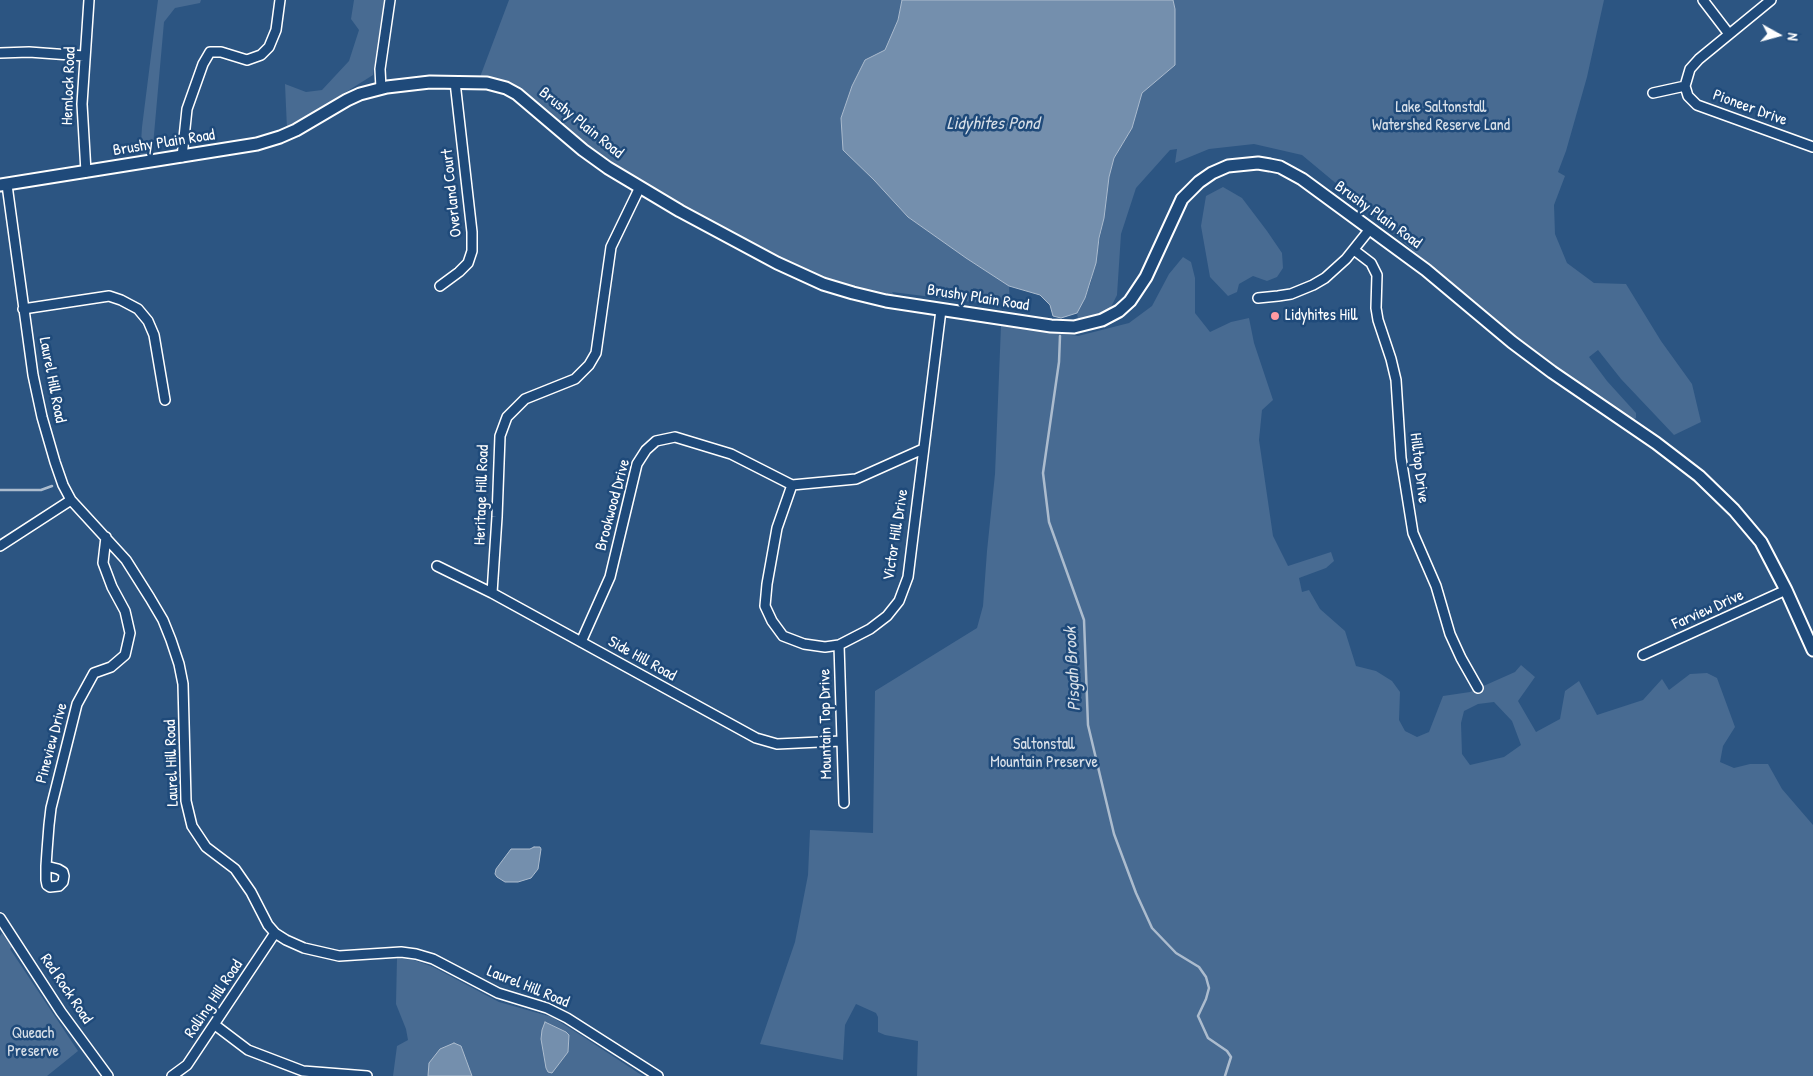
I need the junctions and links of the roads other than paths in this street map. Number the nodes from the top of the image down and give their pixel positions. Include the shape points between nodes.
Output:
1 (89, 0) edge
2 (280, 0) edge
3 (390, 0) edge
4 (1703, 0) edge
5 (1771, 0) edge
6 (1729, 34) junction
7 (0, 53) edge
8 (84, 56) junction
9 (455, 82) junction
10 (1685, 86) junction
11 (382, 88) junction
12 (1653, 93) dead end
13 (1813, 147) edge
14 (182, 157) junction
15 (86, 172) junction
16 (3, 185) edge
17 (640, 187) junction
18 (1370, 228) junction
19 (1354, 250) junction
20 (440, 286) dead end
21 (1258, 298) dead end
22 (23, 309) junction
23 (941, 310) junction
24 (165, 400) dead end
25 (923, 449) junction
26 (792, 485) junction
27 (71, 500) junction
28 (106, 537) junction
29 (0, 546) edge
30 (437, 566) dead end
31 (1786, 590) junction
32 (492, 593) junction
33 (581, 642) junction
34 (840, 645) junction
35 (1813, 650) edge
36 (1643, 656) dead end
37 (1478, 688) dead end
38 (841, 742) junction
39 (844, 803) dead end
40 (46, 866) dead end
41 (0, 918) edge
42 (275, 933) junction
43 (215, 1026) junction
44 (108, 1076) edge
45 (172, 1076) edge
46 (368, 1076) edge
47 (658, 1076) edge

1 - 8 street, Hemlock Road
2 - 14 street via 276,30 269,47 260,55 247,60 210,52 187,109
3 - 11 street via 380,69
4 - 6 street
5 - 6 street
6 - 10 street via 1690,68
7 - 8 street
8 - 15 street, Hemlock Road via 82,104
9 - 11 main road, Brushy Plain Road
9 - 17 main road, Brushy Plain Road via 487,83 517,94 583,150
9 - 20 street, Overland Court via 472,251 468,263
10 - 12 street
10 - 13 street, Pioneer Drive via 1688,96 1697,105
11 - 14 main road, Brushy Plain Road via 347,100 280,137
14 - 15 main road, Brushy Plain Road
15 - 16 main road, Brushy Plain Road
16 - 22 street, Laurel Hill Road
17 - 23 main road, Brushy Plain Road via 736,242 823,284 886,301
17 - 32 street, Heritage Hill Road via 611,247 596,353 575,378 525,399 508,417 500,436
18 - 19 street
18 - 23 main road, Brushy Plain Road via 1290,172 1258,163 1228,166 1199,182 1182,200 1139,290 1109,317 1085,326 1064,327
18 - 31 main road, Brushy Plain Road via 1512,342 1686,465 1752,531
19 - 21 street via 1338,267 1313,285 1284,295
19 - 37 street, Hilltop Drive via 1371,263 1377,276 1376,308 1396,380 1401,458 1412,533 1436,586 1450,634
22 - 24 street via 109,296 138,309 154,335
22 - 27 street, Laurel Hill Road via 42,417 63,485
23 - 25 street
25 - 26 street via 856,479
25 - 34 street, Victor Hill Drive via 908,576 899,601 887,616
26 - 33 street, Brookwood Drive via 731,454 674,437 656,440 637,464 610,577
26 - 34 street, Victor Hill Drive via 778,528 766,606 783,636 804,644
27 - 28 street, Laurel Hill Road
27 - 29 street
28 - 40 street, Pineview Drive via 103,563 125,611 130,633 125,655 111,667 94,673 77,704 51,808
28 - 42 street, Laurel Hill Road via 126,560 163,620 179,664 184,703 186,801 192,826 206,847 235,869
30 - 32 street, Side Hill Road
31 - 35 main road, Brushy Plain Road
31 - 36 street, Farview Drive
32 - 33 street, Side Hill Road
33 - 38 street, Side Hill Road via 756,738 776,744
34 - 38 street, Mountain Top Drive
38 - 39 street, Mountain Top Drive
41 - 44 street, Red Rock Road via 61,1012
42 - 43 street, Rolling Hill Road
42 - 47 street, Laurel Hill Road via 304,948 339,956 401,952 433,959 498,993 547,1008 567,1018
43 - 45 street, Rolling Hill Road via 187,1065
43 - 46 street via 248,1050 304,1071

